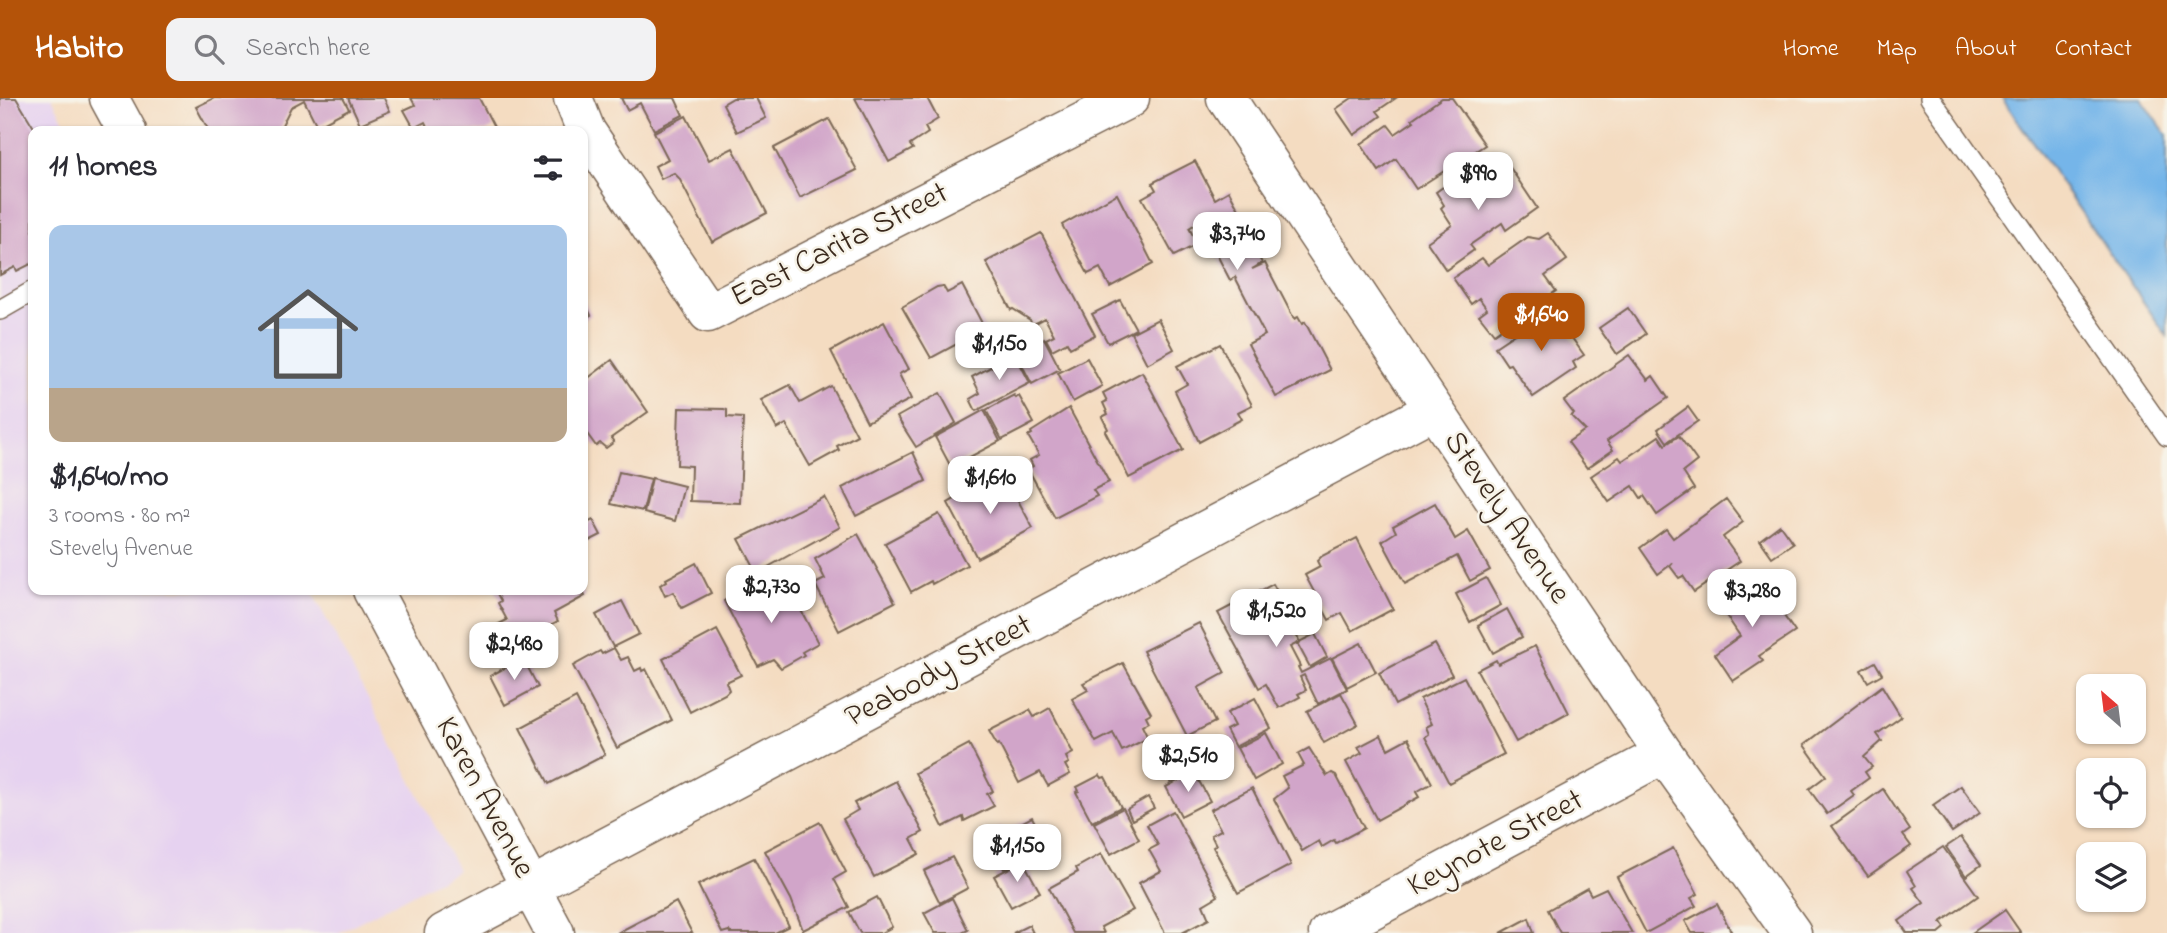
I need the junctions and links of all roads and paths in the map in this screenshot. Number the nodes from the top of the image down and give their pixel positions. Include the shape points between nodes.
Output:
1 (109, 98) edge
2 (1130, 98) edge
3 (1226, 98) edge
4 (1930, 98) edge
5 (124, 126) edge
6 (588, 128) edge
7 (28, 294) edge
8 (0, 310) edge
9 (1433, 410) junction
10 (2167, 436) edge
11 (375, 595) edge
12 (1664, 754) junction
13 (532, 887) junction
14 (444, 933) edge
15 (555, 933) edge
16 (1328, 933) edge
17 (1792, 933) edge

1 - 5 street
2 - 6 street, East Carita Street via 708,313
3 - 9 street, Stevely Avenue
4 - 10 lane
7 - 8 lane
9 - 12 street, Stevely Avenue
9 - 13 street, Peabody Street
11 - 13 street, Karen Avenue
12 - 16 street, Keynote Street
12 - 17 street, Stevely Avenue
13 - 14 street, Peabody Street
13 - 15 street, Karen Avenue

